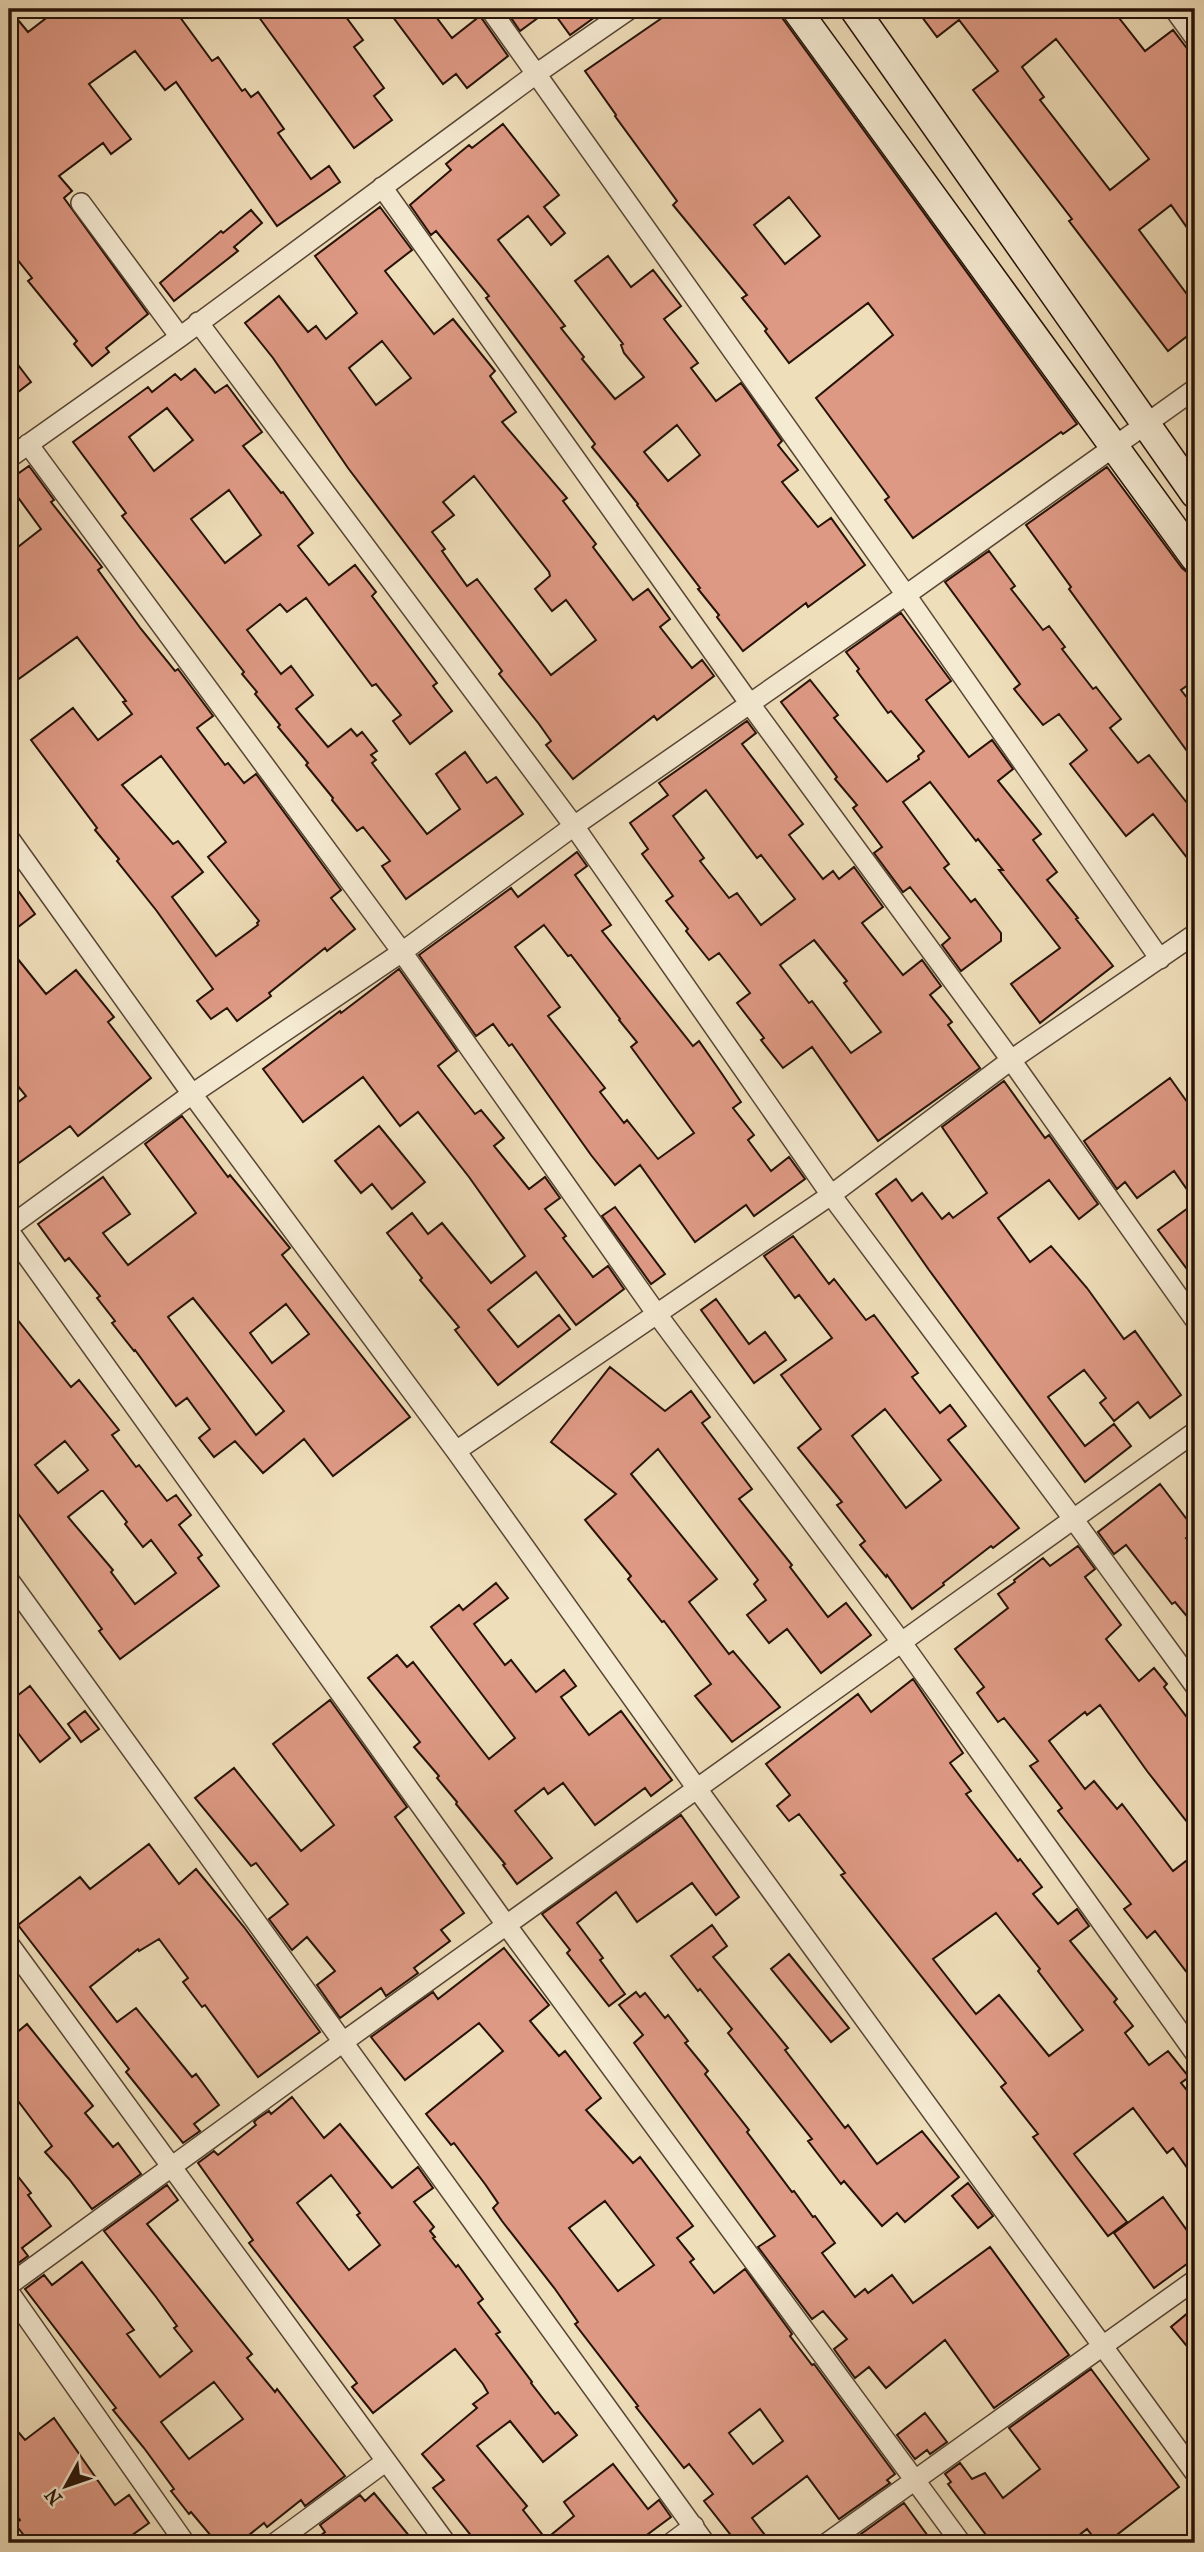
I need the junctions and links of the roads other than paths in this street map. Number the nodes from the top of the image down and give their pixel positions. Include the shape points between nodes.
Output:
1 (490, 9) edge
2 (630, 9) edge
3 (796, 9) edge
4 (854, 9) edge
5 (1174, 9) edge
6 (1195, 38) edge
7 (536, 74) junction
8 (382, 187) junction
9 (81, 203) dead end
10 (198, 322) junction
11 (180, 337) junction
12 (1195, 389) edge
13 (1147, 425) junction
14 (28, 444) junction
15 (1114, 447) junction
16 (9, 458) edge
17 (1195, 494) edge
18 (1195, 558) edge
19 (906, 595) junction
20 (750, 704) junction
21 (574, 826) junction
22 (9, 838) edge
23 (1195, 934) edge
24 (402, 952) junction
25 (1160, 959) junction
26 (1012, 1060) junction
27 (191, 1094) junction
28 (831, 1195) junction
29 (9, 1229) edge
30 (656, 1313) junction
31 (1195, 1320) edge
32 (1195, 1432) edge
33 (456, 1451) junction
34 (1074, 1520) junction
35 (9, 1580) edge
36 (902, 1643) junction
37 (1195, 1686) edge
38 (698, 1790) junction
39 (507, 1926) junction
40 (9, 1944) edge
41 (343, 2042) junction
42 (1195, 2053) edge
43 (170, 2168) junction
44 (1195, 2280) edge
45 (9, 2285) edge
46 (9, 2292) edge
47 (1103, 2345) junction
48 (385, 2462) junction
49 (1195, 2473) edge
50 (916, 2480) junction
51 (694, 2526) junction
52 (185, 2543) edge
53 (275, 2543) edge
54 (446, 2543) edge
55 (671, 2543) edge
56 (705, 2543) edge
57 (827, 2543) edge
58 (961, 2543) edge

1 - 7 street
2 - 7 street
3 - 15 main road
4 - 13 main road
5 - 6 street
7 - 8 street
7 - 19 street
8 - 10 street
8 - 20 street
9 - 11 street
10 - 11 street
10 - 21 street
11 - 14 street
12 - 13 street
13 - 15 street
13 - 17 main road
14 - 16 street
14 - 24 street
15 - 18 main road
15 - 19 street
19 - 20 street
19 - 25 street
20 - 21 street
20 - 26 street
21 - 24 street
21 - 28 street
22 - 27 street
23 - 25 street
24 - 27 street
24 - 30 street
25 - 26 street
26 - 28 street
26 - 31 street
27 - 29 street
27 - 33 street
28 - 30 street
28 - 34 street
29 - 39 street
30 - 33 street
30 - 36 street
32 - 34 street
33 - 38 street
34 - 36 street
34 - 37 street
35 - 41 street
36 - 38 street
36 - 42 street
38 - 39 street
38 - 47 street
39 - 41 street
39 - 50 street
40 - 43 street
41 - 43 street
41 - 51 street
43 - 45 street
43 - 48 street
44 - 47 street
46 - 52 street
47 - 49 street
47 - 50 street
48 - 53 street
48 - 54 street
50 - 57 street
50 - 58 street
51 - 55 street
51 - 56 street

